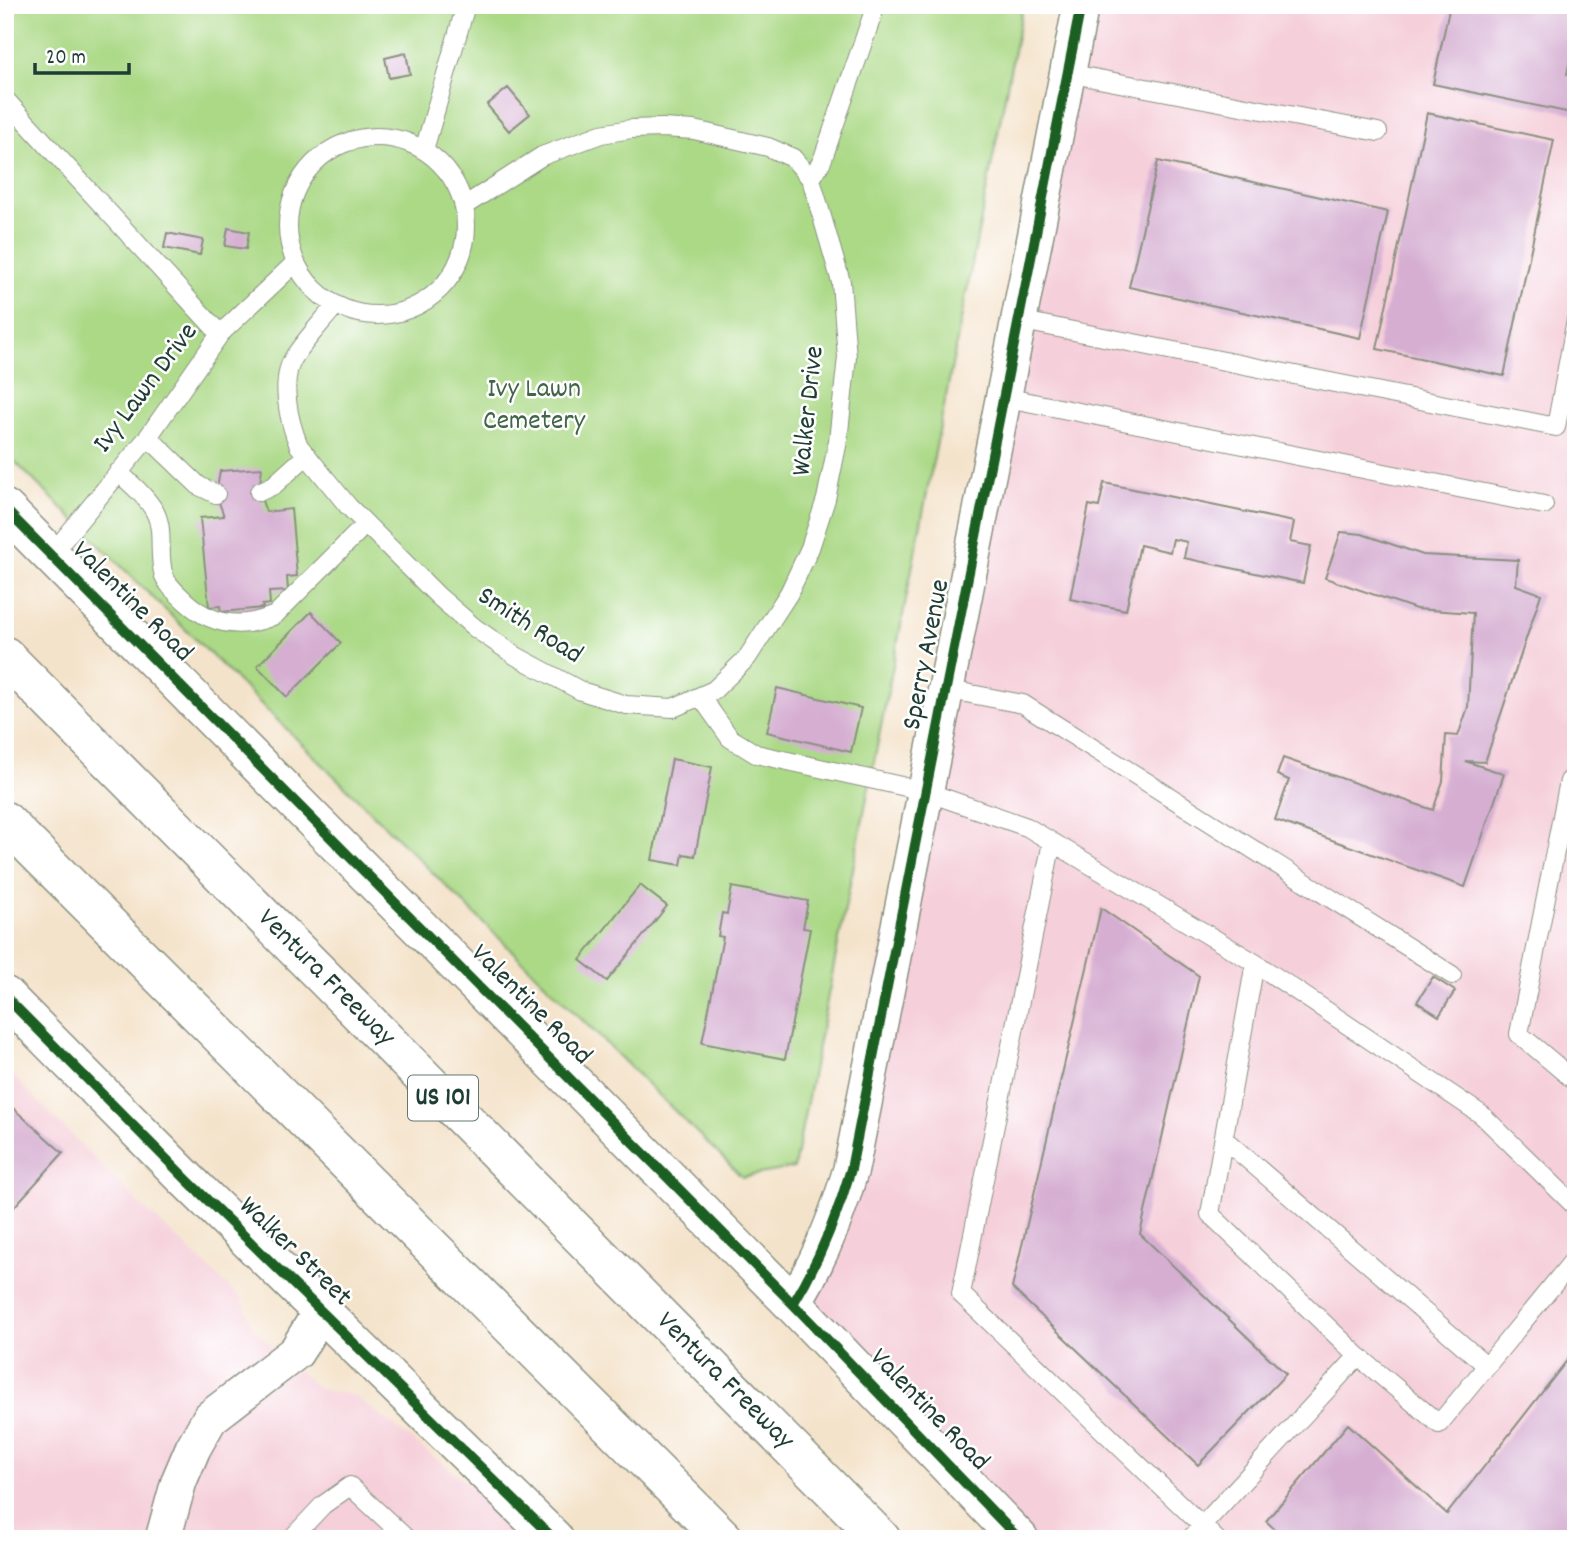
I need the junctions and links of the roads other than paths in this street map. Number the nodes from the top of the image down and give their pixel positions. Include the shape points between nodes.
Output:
1 (466, 5) edge
2 (876, 5) edge
3 (1081, 5) edge
4 (1067, 73) junction
5 (5, 100) edge
6 (1378, 132) dead end
7 (424, 150) junction
8 (811, 179) junction
9 (464, 206) junction
10 (295, 263) junction
11 (335, 306) junction
12 (1018, 320) junction
13 (1576, 320) edge
14 (220, 334) junction
15 (1003, 397) junction
16 (148, 437) junction
17 (307, 455) junction
18 (118, 472) junction
19 (259, 492) dead end
20 (216, 494) dead end
21 (1545, 505) dead end
22 (5, 509) edge
23 (366, 524) junction
24 (51, 555) junction
25 (5, 656) edge
26 (945, 689) junction
27 (701, 697) junction
28 (1576, 776) edge
29 (924, 791) junction
30 (5, 821) edge
31 (1052, 842) junction
32 (1255, 963) junction
33 (1452, 975) dead end
34 (5, 996) edge
35 (1576, 1082) edge
36 (1224, 1139) junction
37 (1576, 1207) edge
38 (1576, 1257) edge
39 (793, 1304) junction
40 (321, 1311) junction
41 (1358, 1356) junction
42 (1487, 1366) junction
43 (1196, 1532) edge
44 (163, 1539) edge
45 (291, 1539) edge
46 (407, 1539) edge
47 (554, 1539) edge
48 (724, 1539) edge
49 (881, 1539) edge
50 (1019, 1539) edge
51 (1216, 1539) edge

1 - 7 lane
2 - 8 lane via 822,161
3 - 4 street, Sperry Avenue
4 - 6 lane
4 - 12 street, Sperry Avenue
5 - 14 lane
7 - 9 lane via 456,184
7 - 10 lane via 398,139 369,137 341,144 317,159 299,180 289,207 287,235
8 - 9 lane via 793,158 768,148 694,130 631,129 591,137 542,156
8 - 27 lane, Walker Drive via 841,282 847,357 838,442 826,499 789,593 738,670
9 - 11 lane via 466,235 459,263 443,287 420,305 392,314 363,314
10 - 11 lane via 311,288
10 - 14 lane, Ivy Lawn Drive
11 - 17 lane, Smith Road via 292,359 289,371 288,410 294,434
12 - 13 lane via 1556,427
12 - 15 street, Sperry Avenue
14 - 16 lane, Ivy Lawn Drive
15 - 21 lane
15 - 26 street, Sperry Avenue
16 - 18 lane, Ivy Lawn Drive
16 - 20 lane via 199,486
17 - 19 lane via 275,485
17 - 23 lane, Smith Road
18 - 23 lane via 156,514 165,578 200,614 215,621 265,620 275,615
18 - 24 lane, Ivy Lawn Drive
22 - 24 main road, Valentine Road
23 - 27 lane, Smith Road via 475,628 559,680 626,705 673,708
24 - 39 main road, Valentine Road
25 - 49 main road, Ventura Freeway / US 101
26 - 29 street, Sperry Avenue
26 - 33 lane via 1023,704
27 - 29 lane via 730,738 763,757
28 - 35 lane via 1569,780 1519,1034
29 - 31 lane via 1027,827
29 - 39 street, Sperry Avenue via 851,1169 830,1234
30 - 48 main road
31 - 32 lane
31 - 43 lane via 961,1294
32 - 36 lane
32 - 37 lane via 1482,1115
34 - 40 main road, Walker Street
36 - 41 lane via 1210,1214
36 - 42 lane
38 - 42 lane
39 - 50 main road, Valentine Road
40 - 44 street via 296,1352 210,1418 179,1481
40 - 47 main road, Walker Street
41 - 42 lane via 1439,1424
41 - 43 lane
43 - 51 lane
45 - 46 lane via 323,1505 350,1486

